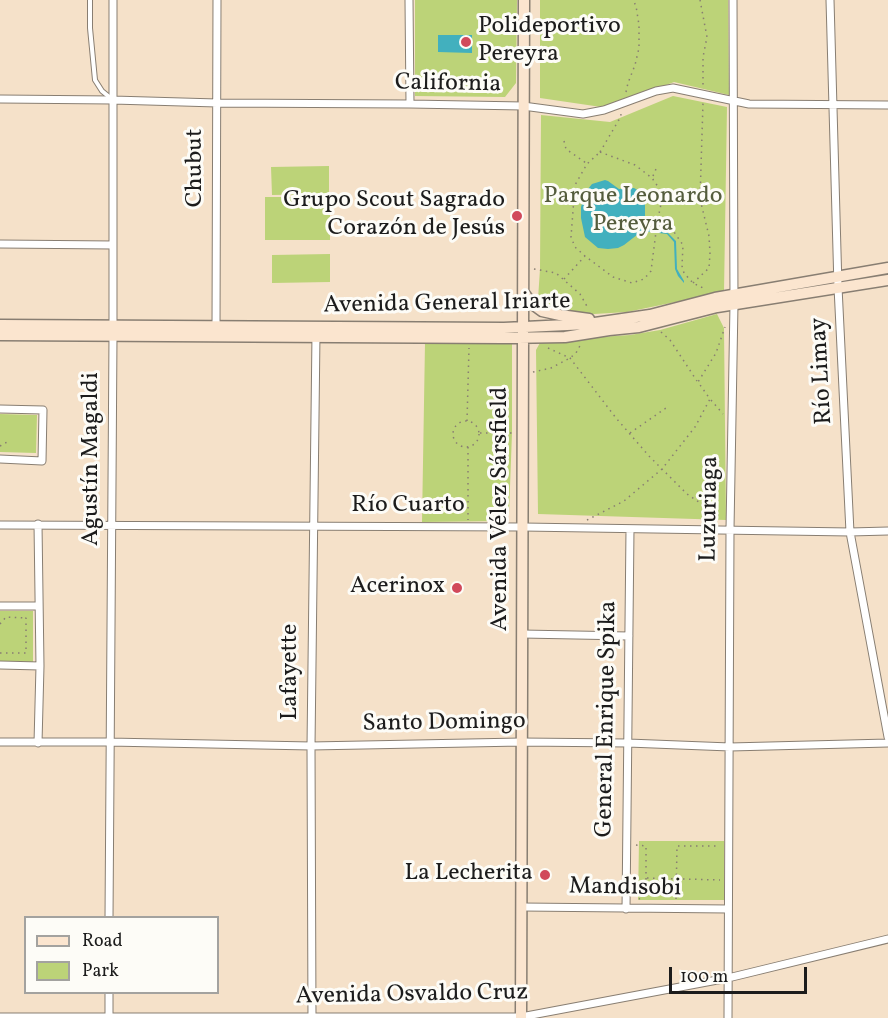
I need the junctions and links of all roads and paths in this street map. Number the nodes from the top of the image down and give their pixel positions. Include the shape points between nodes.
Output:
1 (90, 0) edge
2 (113, 0) edge
3 (218, 0) edge
4 (409, 0) edge
5 (524, 0) edge
6 (633, 0) edge
7 (700, 0) edge
8 (733, 0) edge
9 (830, 0) edge
10 (703, 94) junction
11 (0, 99) edge
12 (113, 100) junction
13 (733, 101) junction
14 (218, 103) junction
15 (624, 103) junction
16 (410, 104) junction
17 (832, 105) junction
18 (888, 105) edge
19 (524, 106) junction
20 (564, 141) dead end
21 (600, 152) junction
22 (587, 164) junction
23 (656, 169) dead end
24 (652, 178) junction
25 (657, 225) junction
26 (0, 244) edge
27 (113, 245) junction
28 (585, 256) junction
29 (888, 268) edge
30 (524, 269) junction
31 (564, 279) junction
32 (888, 280) edge
33 (838, 282) junction
34 (693, 283) junction
35 (524, 294) junction
36 (715, 298) junction
37 (734, 304) junction
38 (588, 319) junction
39 (622, 320) junction
40 (654, 324) junction
41 (0, 325) edge
42 (113, 331) junction
43 (216, 332) junction
44 (316, 332) junction
45 (524, 333) junction
46 (583, 334) junction
47 (0, 335) edge
48 (542, 337) junction
49 (469, 338) junction
50 (570, 358) junction
51 (524, 374) junction
52 (698, 382) junction
53 (710, 399) junction
54 (666, 408) dead end
55 (0, 409) edge
56 (732, 417) junction
57 (467, 421) junction
58 (480, 433) junction
59 (524, 433) junction
60 (629, 434) junction
61 (7, 442) dead end
62 (0, 446) edge
63 (468, 447) junction
64 (0, 459) edge
65 (662, 469) junction
66 (587, 520) dead end
67 (38, 524) junction
68 (0, 525) edge
69 (112, 525) junction
70 (313, 527) junction
71 (468, 527) junction
72 (523, 527) junction
73 (630, 529) junction
74 (730, 529) junction
75 (888, 531) edge
76 (850, 532) junction
77 (0, 606) edge
78 (39, 606) junction
79 (26, 618) junction
80 (0, 624) edge
81 (522, 634) junction
82 (628, 636) junction
83 (0, 653) edge
84 (0, 665) edge
85 (40, 666) junction
86 (888, 737) edge
87 (0, 742) edge
88 (38, 742) junction
89 (109, 742) junction
90 (521, 742) junction
91 (628, 743) junction
92 (888, 743) edge
93 (311, 746) junction
94 (730, 747) junction
95 (626, 846) junction
96 (728, 846) junction
97 (646, 870) junction
98 (650, 870) dead end
99 (646, 878) junction
100 (676, 879) junction
101 (728, 880) junction
102 (522, 907) junction
103 (626, 909) junction
104 (675, 909) junction
105 (728, 909) junction
106 (109, 916) edge
107 (888, 939) edge
108 (728, 978) junction
109 (109, 994) edge
110 (0, 1017) edge
111 (109, 1017) edge
112 (312, 1018) edge
113 (521, 1018) edge
114 (728, 1018) edge

1 - 12 lane via 95,80
2 - 12 street, Agustín Magaldi
3 - 14 street, Chubut
4 - 16 street
5 - 19 main road, Avenida Vélez Sársfield
6 - 15 path via 639,48
7 - 10 path via 707,37
8 - 13 street, Luzuriaga
9 - 17 street, Río Limay
10 - 13 street, California
10 - 15 street, California via 665,88
10 - 34 path via 700,199 708,236 709,268
11 - 12 street, California
12 - 14 street, California
12 - 27 street, Agustín Magaldi
13 - 17 street, California
13 - 37 street, Luzuriaga
14 - 16 street, California
14 - 43 street, Chubut
15 - 19 street, California via 582,114
15 - 21 path via 620,118
16 - 19 street, California
17 - 18 street, California
17 - 33 street, Río Limay
19 - 30 main road, Avenida Vélez Sársfield
20 - 22 path via 566,149
21 - 22 path
21 - 24 path via 635,165
22 - 28 path via 575,185 571,237 574,247
23 - 24 path
24 - 25 path via 663,194
25 - 28 path via 651,271 644,279 632,283 614,277
25 - 34 path via 674,232 683,245 681,266
26 - 27 street
27 - 42 street, Agustín Magaldi
28 - 31 path
29 - 33 main road, Avenida General Iriarte
30 - 31 path via 556,273
30 - 35 main road, Avenida Vélez Sársfield
31 - 38 path via 589,309
32 - 33 main road, Avenida General Iriarte
33 - 37 main road, Avenida General Iriarte
33 - 76 street, Río Limay
34 - 36 path
35 - 38 main road via 542,311
35 - 45 main road, Avenida Vélez Sársfield
36 - 37 main road, Avenida General Iriarte
36 - 39 main road, Avenida General Iriarte
37 - 40 main road, Avenida General Iriarte
37 - 52 path via 716,353
37 - 56 street, Luzuriaga
38 - 39 main road
39 - 45 main road, Avenida General Iriarte
40 - 46 main road, Avenida General Iriarte
40 - 52 path via 670,340
41 - 42 main road, Avenida General Iriarte
42 - 43 main road, Avenida General Iriarte
42 - 47 main road, Avenida General Iriarte
42 - 69 street, Agustín Magaldi
43 - 44 main road, Avenida General Iriarte
44 - 45 main road, Avenida General Iriarte
44 - 49 main road, Avenida General Iriarte
44 - 70 street, Lafayette
45 - 48 main road, Avenida General Iriarte
45 - 49 main road, Avenida General Iriarte
45 - 51 main road, Avenida Vélez Sársfield
46 - 48 main road, Avenida General Iriarte
46 - 50 path
48 - 50 path via 542,346
49 - 57 path
50 - 51 path via 551,368
50 - 60 path
51 - 59 main road, Avenida Vélez Sársfield
52 - 53 path
53 - 56 path via 725,416
53 - 65 path via 695,427
54 - 60 path
55 - 64 street via 43,410 42,461
56 - 74 street, Luzuriaga
57 - 58 path via 475,424
57 - 63 path via 455,427 453,437 458,445
58 - 59 path
58 - 63 path via 476,443
59 - 72 main road, Avenida Vélez Sársfield
60 - 65 path
61 - 62 path
63 - 71 path
65 - 66 path via 624,501
65 - 74 path via 687,494 726,520
67 - 68 street, Río Cuarto
67 - 69 street, Río Cuarto
67 - 78 street
69 - 70 street, Río Cuarto
69 - 89 street, Agustín Magaldi
70 - 71 street, Río Cuarto
70 - 93 street, Lafayette
71 - 72 street, Río Cuarto
72 - 73 street, Río Cuarto
72 - 81 main road, Avenida Vélez Sársfield
73 - 74 street, Río Cuarto
73 - 82 street, General Enrique Spika
74 - 76 street, Río Cuarto
74 - 94 street, Luzuriaga
75 - 76 street, Río Cuarto
76 - 86 street, Río Limay
77 - 78 street
78 - 79 path
78 - 85 street
79 - 80 path via 6,617
79 - 83 path via 26,653
81 - 82 street
81 - 90 main road, Avenida Vélez Sársfield
82 - 91 street, General Enrique Spika
84 - 85 street
85 - 88 street
87 - 88 street, Santo Domingo
88 - 89 street, Santo Domingo
89 - 93 street, Santo Domingo
89 - 106 street, Agustín Magaldi
90 - 91 street, Santo Domingo
90 - 93 street, Santo Domingo
90 - 102 main road, Avenida Vélez Sársfield
91 - 94 street, Santo Domingo
91 - 95 street, General Enrique Spika
92 - 94 street, Santo Domingo
93 - 112 street, Lafayette
94 - 96 street, Luzuriaga
95 - 97 path via 646,846
95 - 103 street, General Enrique Spika
96 - 100 path via 677,846
96 - 101 street, Luzuriaga
97 - 98 path
97 - 99 path
99 - 100 path
99 - 103 path via 646,895
100 - 101 path
100 - 104 path
101 - 105 street, Luzuriaga
102 - 103 street, Mandisobi
102 - 113 main road, Avenida Vélez Sársfield
103 - 104 street, Mandisobi
104 - 105 street, Mandisobi
105 - 108 street, Luzuriaga
107 - 108 street, Avenida Osvaldo Cruz
108 - 113 street, Avenida Osvaldo Cruz
108 - 114 street, Luzuriaga
109 - 111 street
110 - 111 street, Avenida Osvaldo Cruz
111 - 112 street, Avenida Osvaldo Cruz
112 - 113 street, Avenida Osvaldo Cruz

